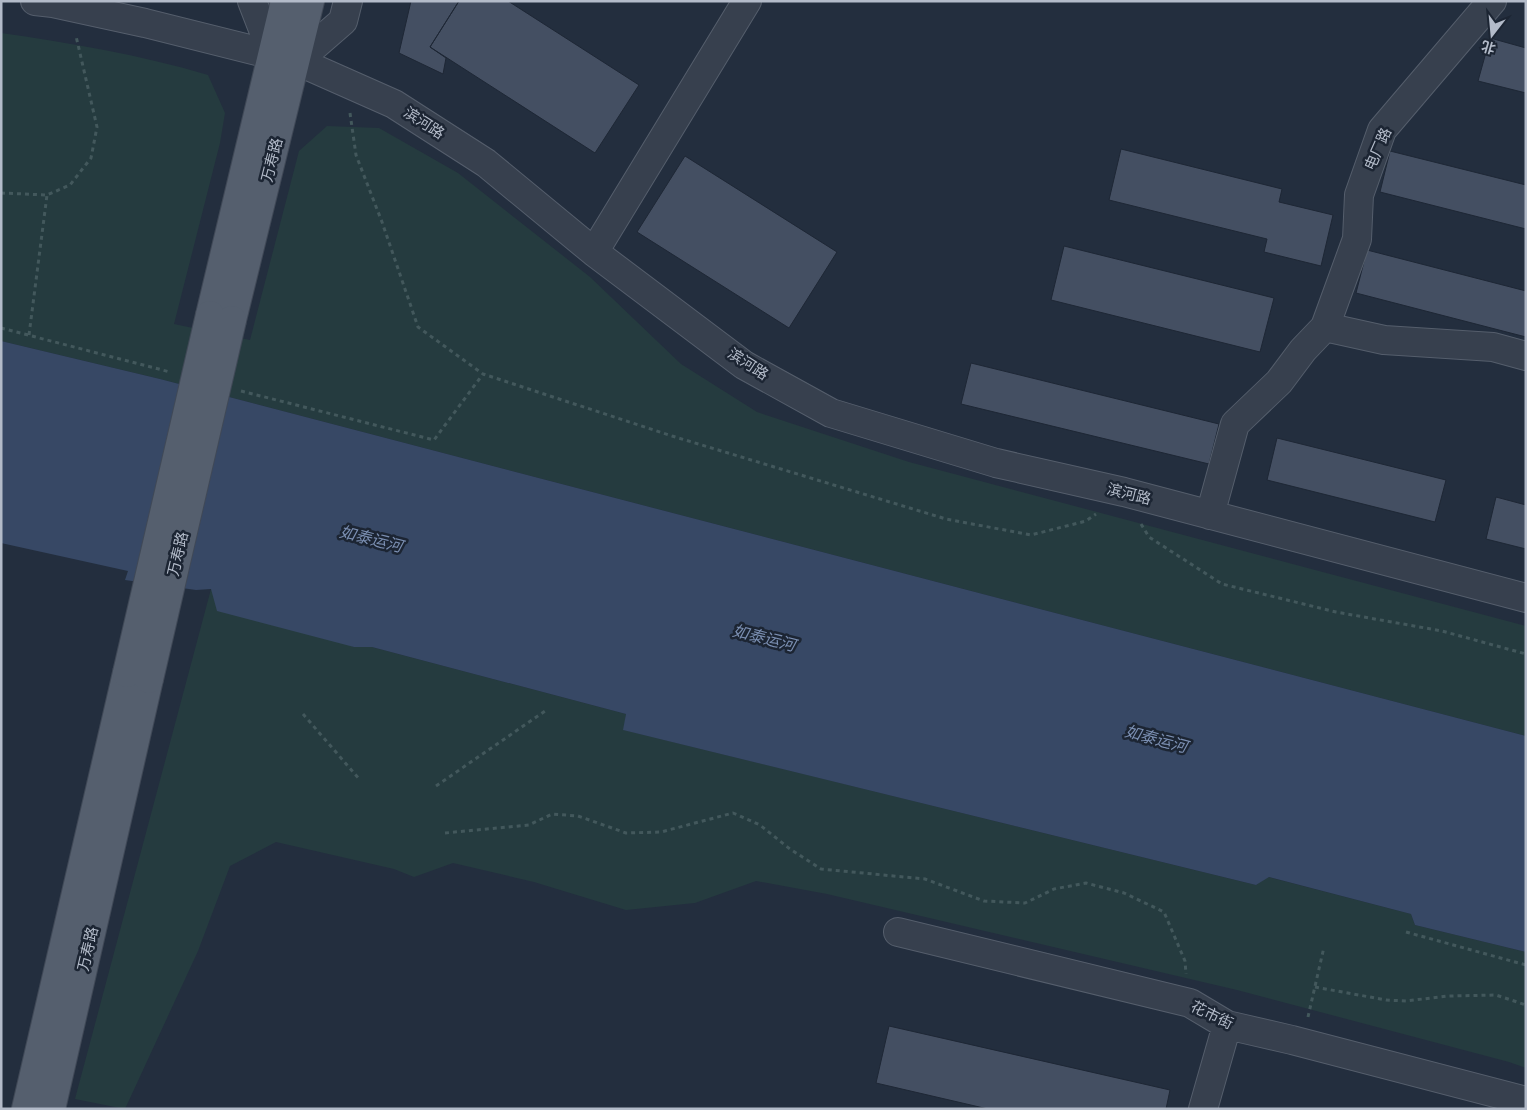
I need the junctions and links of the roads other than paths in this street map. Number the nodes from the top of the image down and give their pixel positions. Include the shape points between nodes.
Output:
1 (252, 1) edge
2 (284, 1) edge
3 (310, 1) edge
4 (348, 1) edge
5 (747, 1) edge
6 (1492, 1) edge
7 (44, 2) edge
8 (285, 58) junction
9 (594, 252) junction
10 (1325, 327) junction
11 (1526, 356) edge
12 (1210, 515) junction
13 (1526, 598) edge
14 (898, 932) dead end
15 (1227, 1025) junction
16 (45, 1101) edge
17 (1526, 1101) edge
18 (12, 1109) edge
19 (1203, 1109) edge

1 - 8 street
2 - 8 main road, 万寿路
3 - 8 main road, 万寿路
4 - 8 street via 343,20
5 - 9 street
6 - 10 street, 电厂路 via 1382,130 1359,195 1357,239
7 - 8 street, 滨河路
8 - 9 street, 滨河路 via 394,104 486,163
8 - 16 main road, 万寿路, bridge via 138,676
9 - 12 street, 滨河路 via 744,364 831,413 996,463
10 - 11 street via 1384,340 1493,347
10 - 12 street via 1279,382 1235,424
12 - 13 street, 滨河路
14 - 15 street, 花市街 via 1190,1003
15 - 17 street, 花市街
15 - 19 street
16 - 18 street

